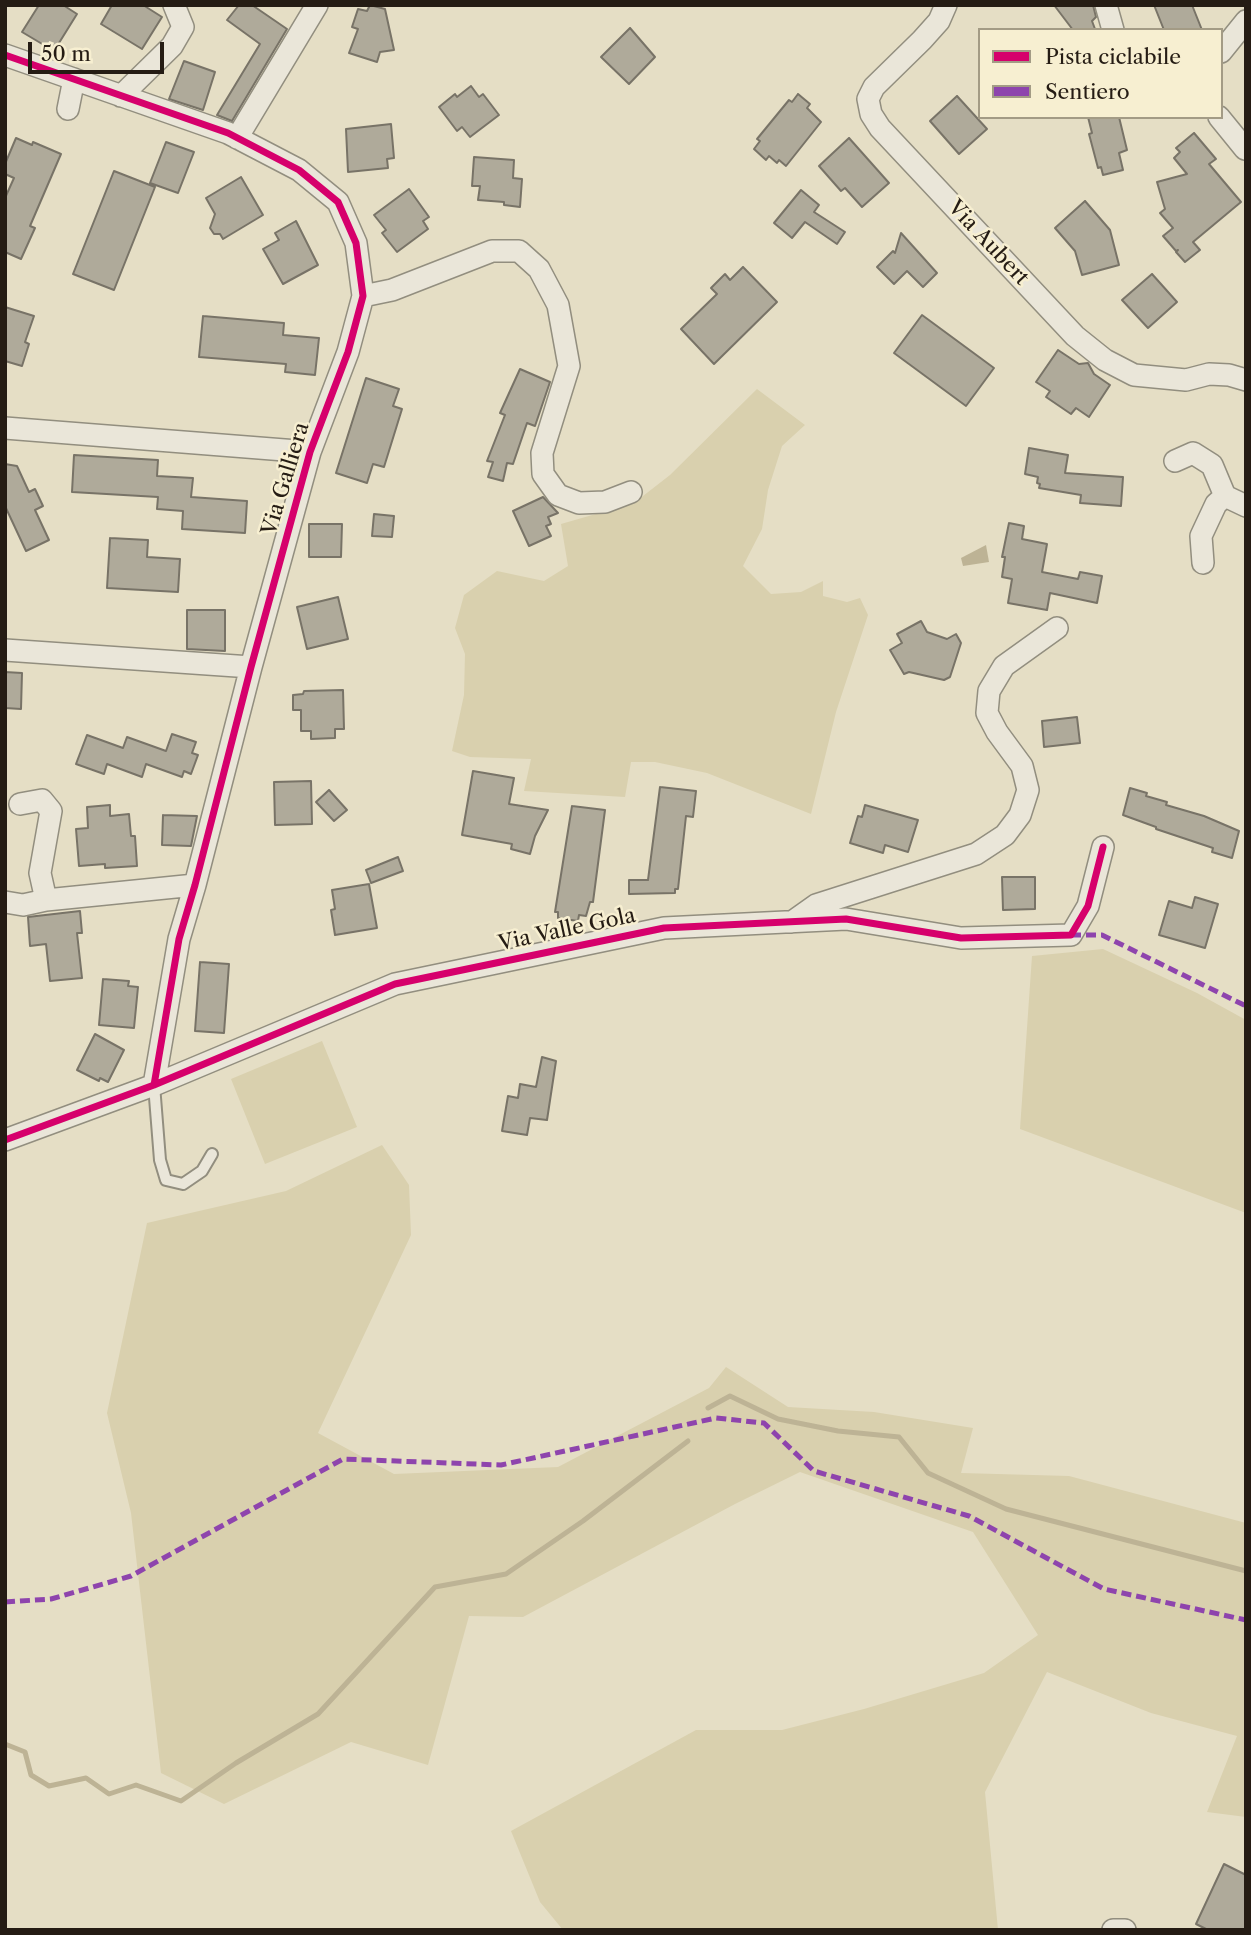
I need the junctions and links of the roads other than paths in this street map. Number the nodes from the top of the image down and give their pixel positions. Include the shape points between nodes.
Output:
1 (174, 5) edge
2 (317, 5) edge
3 (946, 5) edge
4 (1106, 5) edge
5 (1246, 21) edge
6 (1112, 28) edge
7 (1223, 49) edge
8 (5, 55) edge
9 (74, 79) junction
10 (121, 96) junction
11 (68, 109) dead end
12 (1221, 119) edge
13 (237, 138) junction
14 (1245, 149) edge
15 (363, 296) junction
16 (1246, 380) edge
17 (5, 428) edge
18 (310, 452) junction
19 (1175, 461) dead end
20 (631, 492) dead end
21 (1226, 496) junction
22 (1246, 506) edge
23 (1203, 563) dead end
24 (1057, 628) dead end
25 (5, 650) edge
26 (251, 667) junction
27 (19, 804) dead end
28 (1103, 847) dead end
29 (195, 885) junction
30 (46, 900) junction
31 (5, 902) edge
32 (792, 922) junction
33 (155, 1085) junction
34 (5, 1140) edge
35 (212, 1154) dead end
36 (1113, 1930) edge
37 (1125, 1930) edge

1 - 10 street via 183,27 172,46
2 - 13 street
3 - 16 street, Via Aubert via 939,21 868,99 880,128 1075,336 1105,360 1134,375 1186,380 1209,374
4 - 6 street
5 - 7 street
8 - 9 street, Via Galliera
9 - 10 street, Via Galliera
9 - 11 street
10 - 13 street, Via Galliera
12 - 14 street
13 - 15 street, Via Galliera via 299,170 338,202 356,243
15 - 18 street, Via Galliera via 348,352
15 - 20 street via 392,290 492,251 519,251 539,269 558,305 569,366 542,453 543,474 558,495 579,503 605,502
17 - 18 street
18 - 26 street, Via Galliera
19 - 21 street via 1193,453 1212,465
21 - 22 street
21 - 23 street via 1216,504 1201,536
24 - 32 street via 1004,666 989,691 987,713 1023,766 1028,790 1020,815 1005,835 976,854 816,905
25 - 26 street
26 - 29 street, Via Galliera
27 - 30 street via 42,800 51,811 40,873
28 - 32 street, Via Valle Gola via 1088,906 1071,935 961,938 846,919
29 - 30 street
29 - 33 street, Via Galliera via 179,939
30 - 31 street via 23,905
32 - 33 street, Via Valle Gola via 664,928 395,984
33 - 34 street, Via Valle Gola
33 - 35 lane via 160,1160 166,1180 183,1184 202,1171
36 - 37 street

